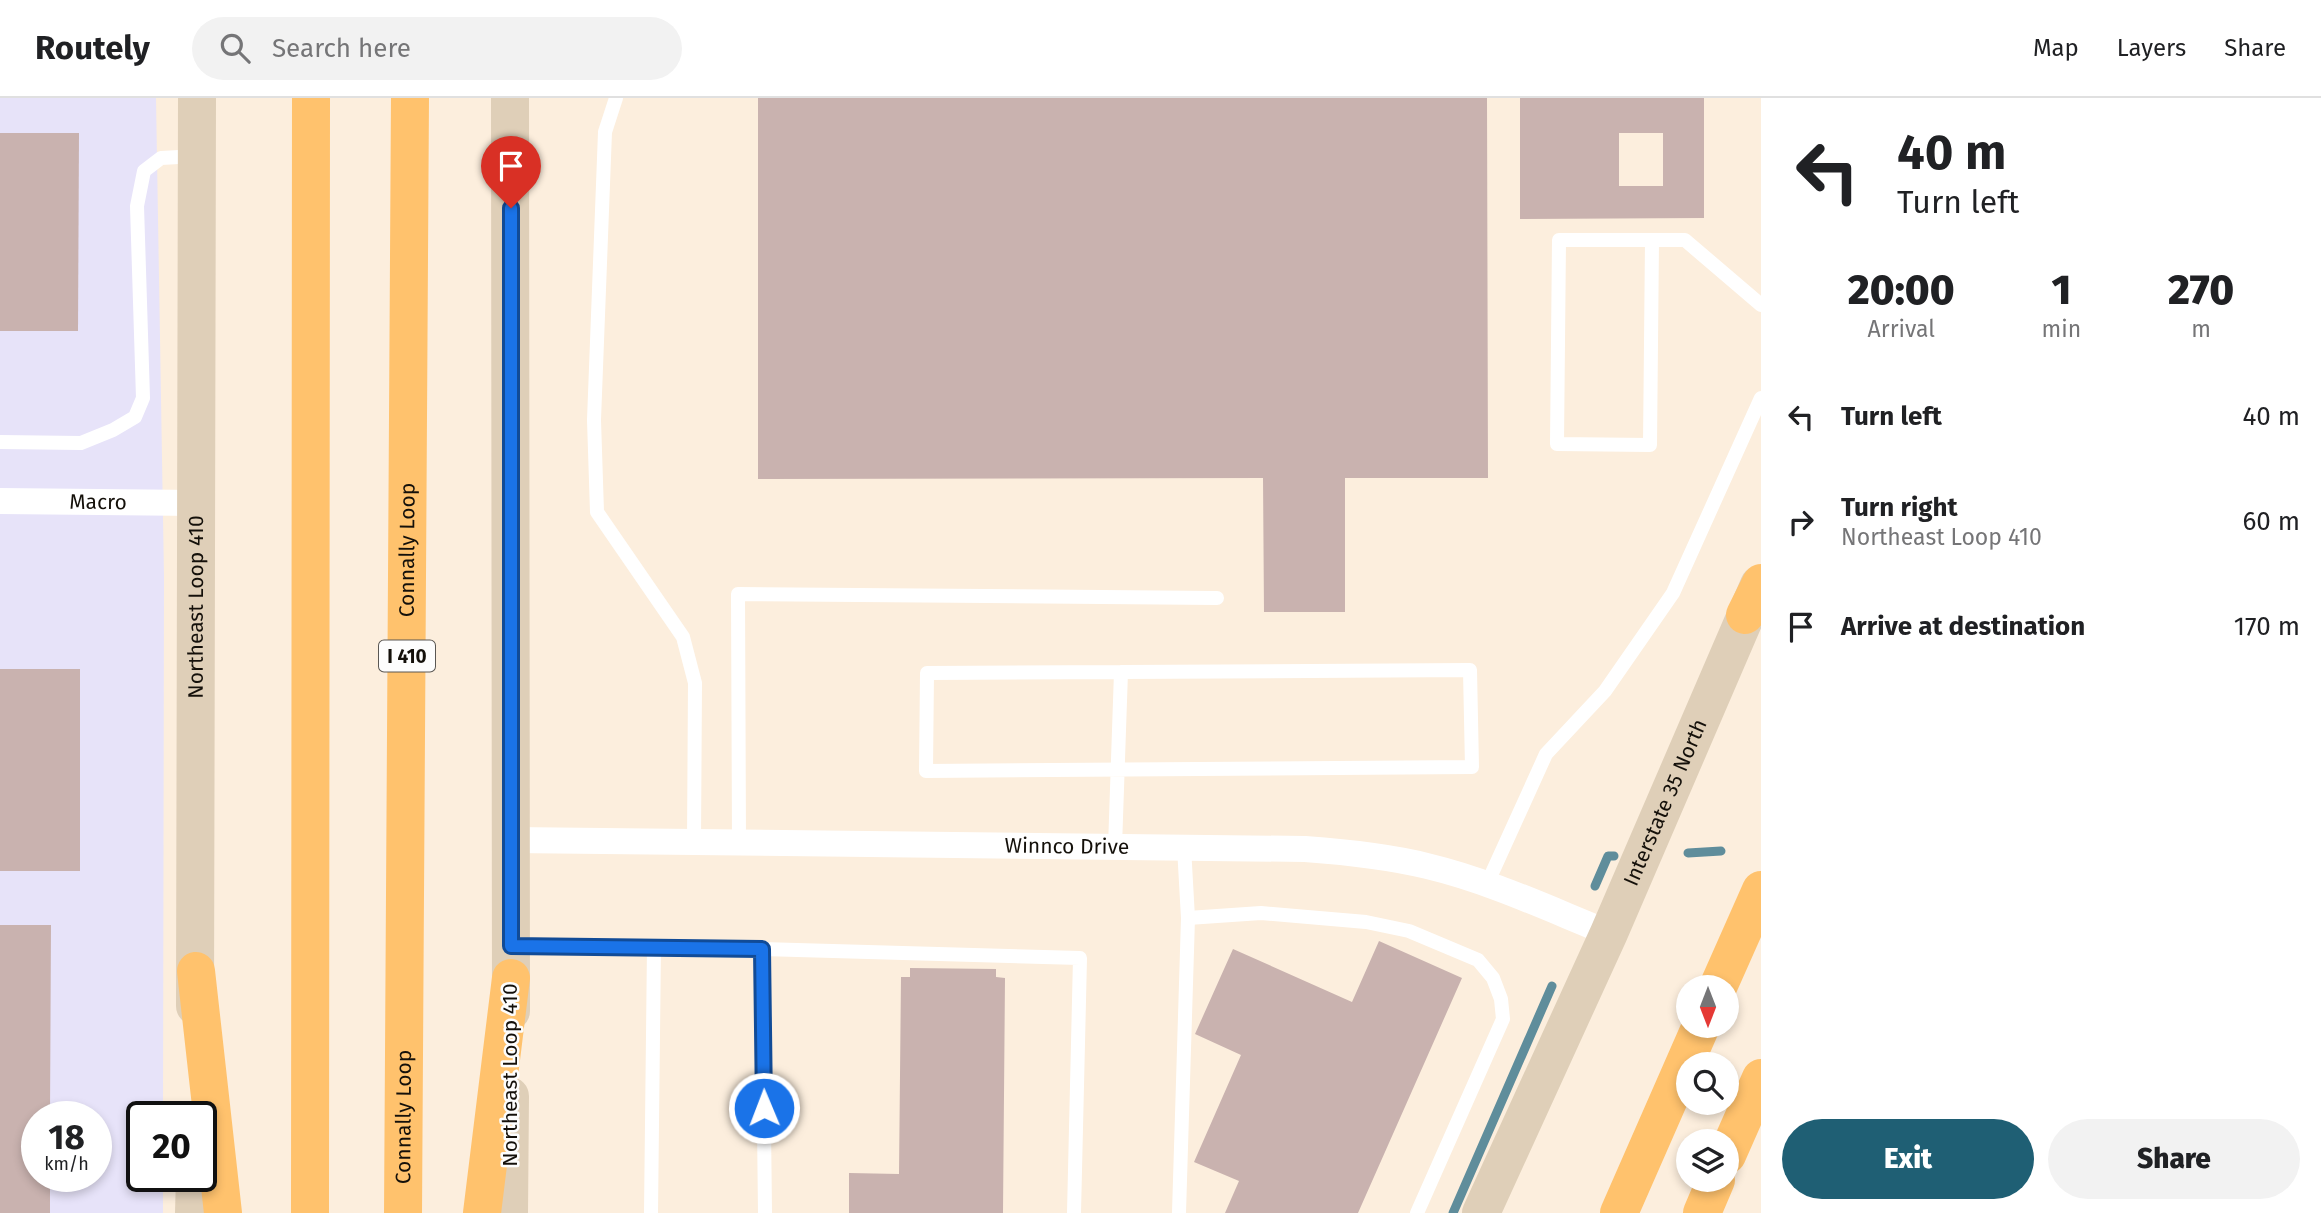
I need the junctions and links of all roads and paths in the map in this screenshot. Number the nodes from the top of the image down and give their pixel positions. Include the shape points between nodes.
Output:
1 (197, 98) edge
2 (311, 98) edge
3 (410, 98) edge
4 (510, 98) edge
5 (616, 98) edge
6 (197, 156) junction
7 (1652, 241) junction
8 (1761, 305) edge
9 (1761, 398) edge
10 (0, 442) edge
11 (0, 500) edge
12 (198, 503) junction
13 (1756, 593) edge
14 (1217, 598) dead end
15 (1121, 672) junction
16 (1118, 770) junction
17 (511, 840) junction
18 (694, 842) junction
19 (739, 842) junction
20 (1115, 847) junction
21 (1184, 847) junction
22 (1487, 884) junction
23 (1761, 890) edge
24 (1188, 918) junction
25 (1609, 933) junction
26 (654, 946) junction
27 (762, 949) junction
28 (511, 962) junction
29 (195, 971) junction
30 (1723, 975) edge
31 (1697, 1038) edge
32 (1761, 1078) edge
33 (195, 1101) edge
34 (1738, 1129) edge
35 (195, 1192) edge
36 (1711, 1192) edge
37 (194, 1213) edge
38 (223, 1213) edge
39 (310, 1213) edge
40 (403, 1213) edge
41 (482, 1213) edge
42 (509, 1213) edge
43 (651, 1213) edge
44 (765, 1213) edge
45 (1074, 1213) edge
46 (1179, 1213) edge
47 (1417, 1213) edge
48 (1481, 1213) edge
49 (1619, 1213) edge
50 (1702, 1213) edge

1 - 6 main road, Northeast Loop 410
2 - 39 highway
3 - 40 highway, Connally Loop / I 410
4 - 17 main road, Northeast Loop 410
5 - 18 lane via 605,132 594,420 597,512 683,638 695,683
6 - 10 lane via 161,158 144,171 137,206 143,398 135,418 81,443
6 - 12 main road, Northeast Loop 410
7 - 7 lane via 1650,444 1557,444 1559,240
7 - 8 lane via 1685,240
9 - 22 lane via 1673,593 1605,691 1546,754
11 - 12 street, Macro
12 - 29 main road, Northeast Loop 410
13 - 25 main road, Interstate 35 North
14 - 19 lane via 738,594
15 - 16 lane
15 - 16 lane via 927,673 926,771
15 - 16 lane via 1471,670 1472,767
16 - 20 lane
17 - 18 street, Winnco Drive
17 - 28 main road, Northeast Loop 410
18 - 19 street, Winnco Drive
19 - 20 street, Winnco Drive
20 - 21 street, Winnco Drive
21 - 22 street, Winnco Drive via 1367,854
21 - 24 lane
22 - 25 street, Winnco Drive
23 - 30 highway
24 - 46 lane
24 - 47 lane via 1261,913 1366,922 1409,932 1478,960 1493,978 1503,1020
25 - 48 main road, Interstate 35 North
26 - 27 lane
26 - 28 lane
26 - 43 lane
27 - 44 lane
27 - 45 lane via 1080,958
28 - 41 highway
28 - 42 main road, Northeast Loop 410
29 - 33 main road, Northeast Loop 410
29 - 38 highway
31 - 49 highway
32 - 34 highway
35 - 37 main road
36 - 50 highway

